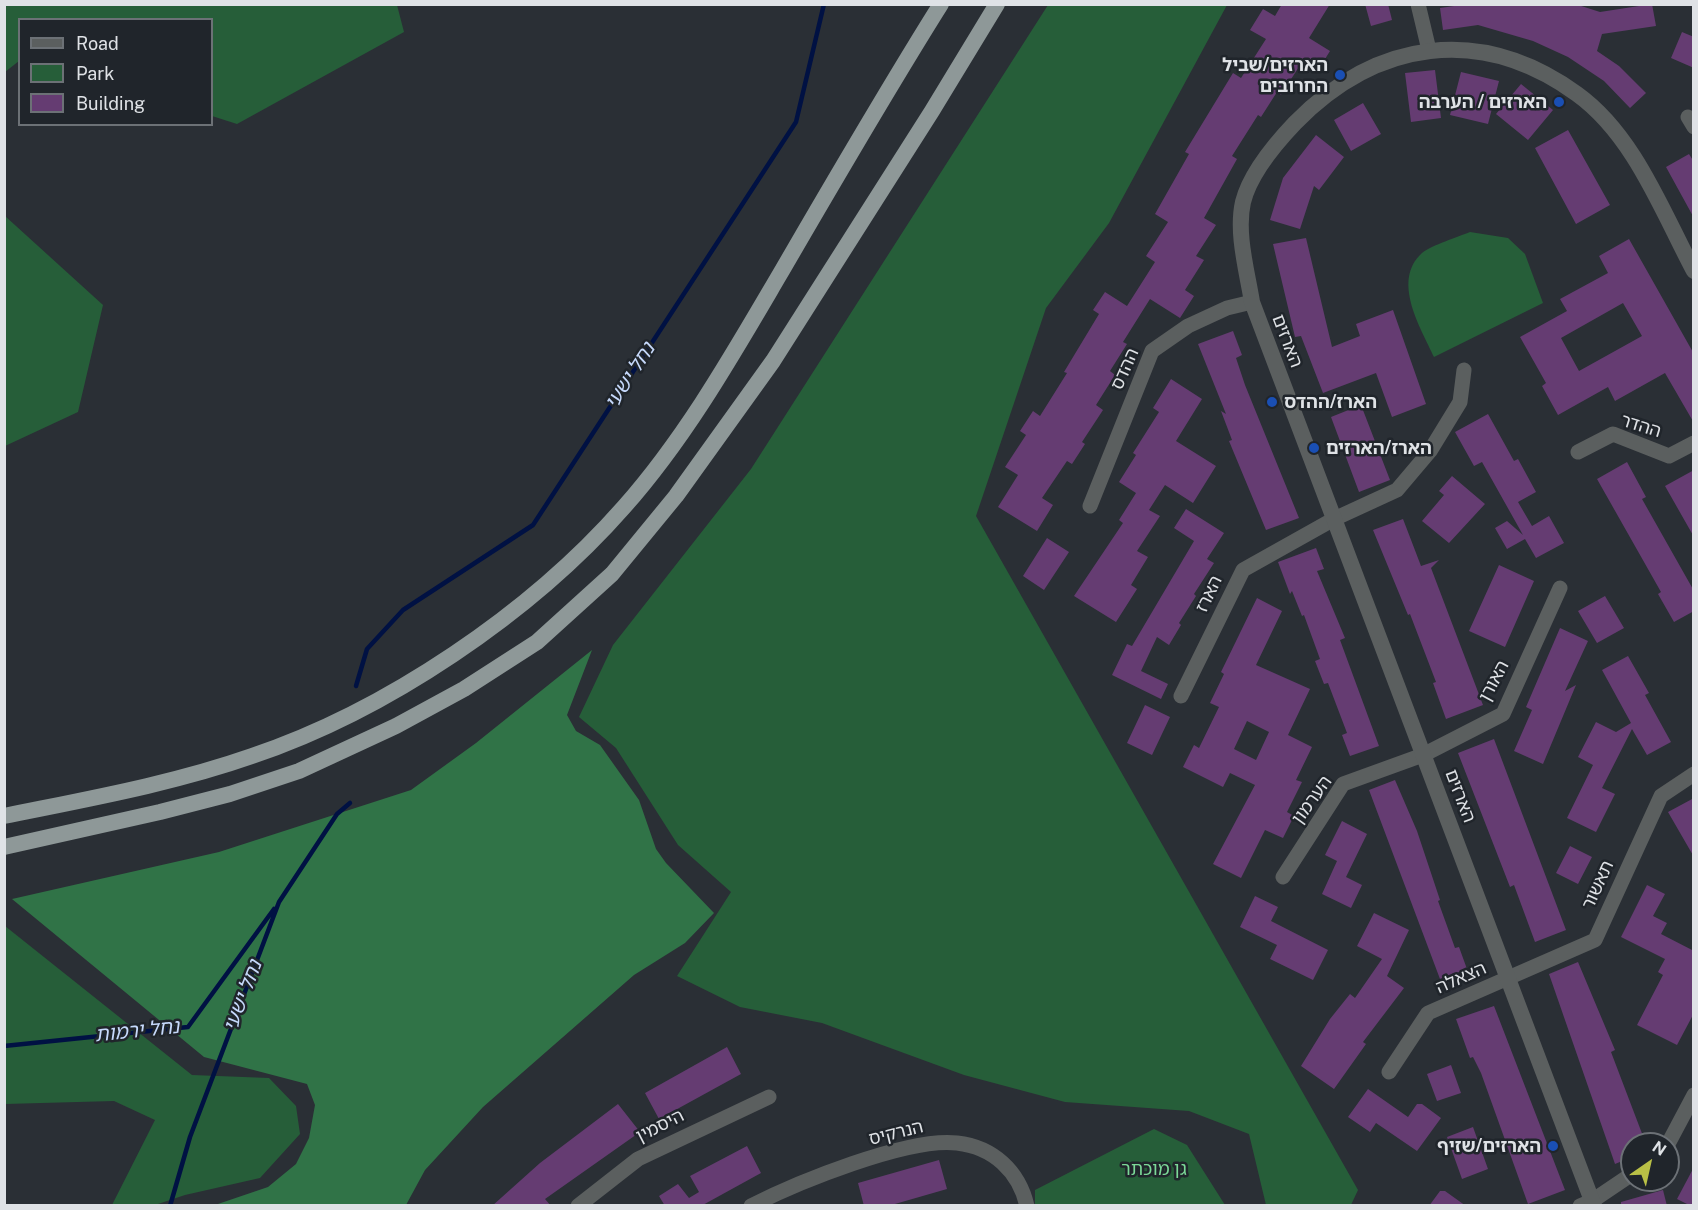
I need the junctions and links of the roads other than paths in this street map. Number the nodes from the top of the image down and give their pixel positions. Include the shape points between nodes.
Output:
1 (933, 4) edge
2 (941, 4) edge
3 (997, 4) edge
4 (1418, 4) edge
5 (1428, 50) junction
6 (889, 87) junction
7 (1694, 271) edge
8 (1252, 302) junction
9 (1464, 370) dead end
10 (1694, 443) edge
11 (1578, 452) dead end
12 (1090, 506) dead end
13 (1334, 519) junction
14 (1560, 588) dead end
15 (1181, 696) dead end
16 (1423, 755) junction
17 (1694, 774) edge
18 (4, 816) edge
19 (4, 847) edge
20 (1283, 877) dead end
21 (1508, 978) junction
22 (1389, 1072) dead end
23 (1694, 1095) edge
24 (769, 1097) dead end
25 (1674, 1132) edge
26 (1620, 1182) edge
27 (1589, 1204) edge
28 (578, 1206) edge
29 (751, 1206) edge
30 (1027, 1206) edge

1 - 6 highway
2 - 6 highway
3 - 19 highway via 772,361 676,496 612,574 537,642 464,689 396,726 298,771 170,810
4 - 5 street
5 - 7 street, הארזים via 1486,53 1531,67 1578,94 1611,126 1642,171
5 - 8 street, הארזים via 1365,68 1336,86 1280,139 1257,172 1243,202 1242,238
6 - 18 highway via 726,366 678,438 624,507 562,572 452,656 405,685 321,727 254,756 167,781
8 - 12 street, ההדס via 1227,308 1188,326 1152,351
8 - 13 street, הארזים
9 - 13 street, הארז via 1460,402 1430,451 1397,490
10 - 11 street, ההדר via 1669,456 1613,434
13 - 15 street, הארז via 1243,570
13 - 16 street, הארזים
14 - 16 street, האורן via 1503,714
16 - 20 street, הערמון via 1343,784
16 - 21 street, הארזים
17 - 21 street, תאשור via 1661,796 1595,940
21 - 22 street, הצאלה via 1428,1013
21 - 27 street, הארזים
23 - 25 street
24 - 28 street, היסמין via 638,1159
26 - 27 street
29 - 30 street, הנרקיס via 835,1170 934,1143 980,1148 1000,1159 1023,1190

